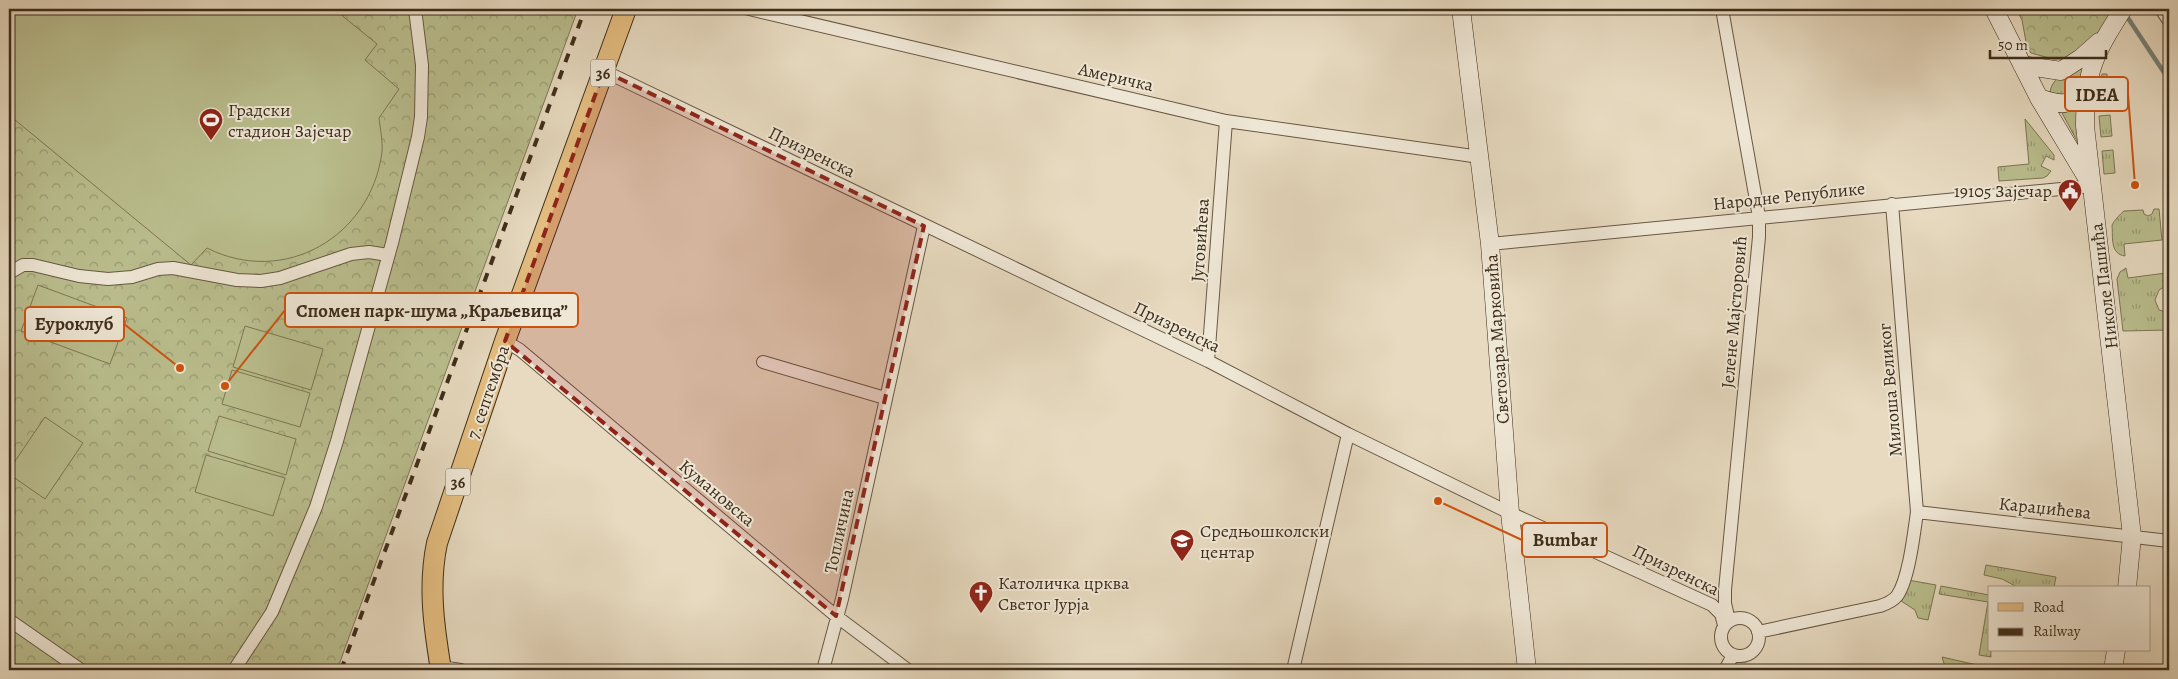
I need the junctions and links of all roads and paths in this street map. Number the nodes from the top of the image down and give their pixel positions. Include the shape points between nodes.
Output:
1 (414, 9) edge
2 (626, 9) edge
3 (749, 9) edge
4 (1461, 9) edge
5 (1722, 9) edge
6 (1994, 9) edge
7 (2162, 9) edge
8 (2121, 11) edge
9 (2169, 21) edge
10 (2104, 36) junction
11 (2022, 65) junction
12 (604, 71) junction
13 (2061, 71) junction
14 (2085, 95) junction
15 (2040, 98) junction
16 (1226, 122) junction
17 (1480, 157) junction
18 (2092, 186) junction
19 (1892, 204) junction
20 (1759, 217) junction
21 (924, 226) junction
22 (1490, 244) junction
23 (388, 255) junction
24 (9, 273) edge
25 (505, 341) junction
26 (1208, 361) junction
27 (762, 362) dead end
28 (885, 398) junction
29 (1348, 434) junction
30 (1917, 512) junction
31 (1510, 513) junction
32 (2132, 536) junction
33 (2169, 541) edge
34 (2127, 586) edge
35 (836, 616) junction
36 (9, 620) edge
37 (1727, 623) junction
38 (1758, 632) junction
39 (2116, 652) edge
40 (1733, 655) junction
41 (441, 669) edge
42 (81, 670) edge
43 (234, 670) edge
44 (461, 670) edge
45 (822, 670) edge
46 (908, 670) edge
47 (1293, 670) edge
48 (1527, 670) edge
49 (1725, 670) edge
50 (2113, 670) edge

1 - 23 street via 420,45 421,118
2 - 12 main road, 7. септембра / 36
3 - 16 street, Америчка
4 - 17 street, Светозара Марковића
5 - 20 street, Јелене Мајсторовић
6 - 11 street, Николе Пашића
7 - 9 street
8 - 10 street
10 - 13 street via 2081,58
10 - 14 street via 2091,67
11 - 13 street
11 - 15 street, Николе Пашића
12 - 21 street, Призренска
12 - 25 main road, 7. септембра / 36
13 - 15 street via 2049,79
14 - 15 street via 2068,104
14 - 18 street
15 - 18 street, Николе Пашића
16 - 17 street, Америчка
16 - 26 street, Југовићева
17 - 22 street, Светозара Марковића
18 - 19 street, Народне Републике
18 - 32 street, Николе Пашића
19 - 20 street, Народне Републике
19 - 30 street, Милоша Великог
20 - 22 street, Народне Републике
20 - 37 street, Јелене Мајсторовић via 1725,590
21 - 26 street, Призренска
21 - 28 street, Топличина
22 - 31 street, Светозара Марковића
23 - 24 street via 351,254 280,278 261,281 172,268 108,279 33,265 23,265
23 - 43 street via 316,507 272,612
25 - 35 street, Кумановска via 520,350
25 - 41 main road, 7. септембра / 36 via 444,521 433,564 433,614
26 - 29 street, Призренска
27 - 28 street
28 - 35 street, Топличина
29 - 31 street, Призренска
29 - 47 street
30 - 32 street, Караџићева
30 - 38 street, Милоша Великог via 1905,573 1896,596 1880,606
31 - 37 street, Призренска via 1712,605
31 - 48 street, Светозара Марковића
32 - 33 street, Караџићева
32 - 34 street, Николе Пашића
35 - 45 street, Топличина
35 - 46 street, Кумановска
36 - 42 street
37 - 38 street via 1747,619
37 - 40 street via 1720,637 1721,643
38 - 40 street via 1758,644 1754,650 1744,656
39 - 50 street
40 - 49 street
41 - 44 street

